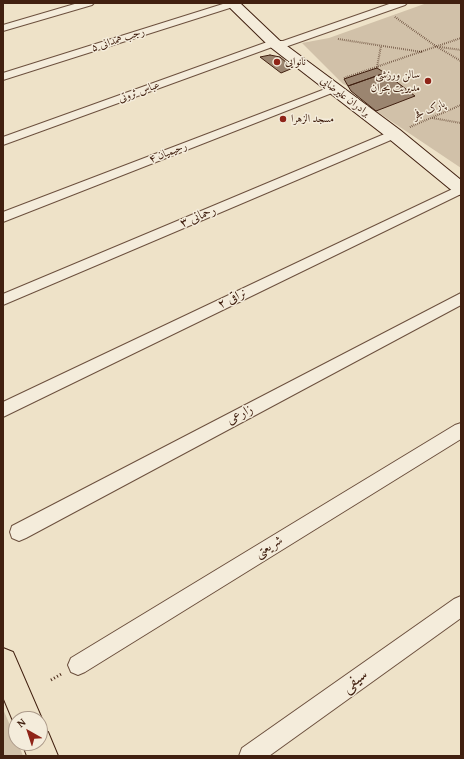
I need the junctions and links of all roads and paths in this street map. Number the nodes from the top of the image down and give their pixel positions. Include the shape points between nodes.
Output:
1 (89, 3) edge
2 (232, 3) edge
3 (382, 3) edge
4 (402, 3) edge
5 (393, 15) dead end
6 (3, 28) edge
7 (461, 38) edge
8 (337, 39) dead end
9 (274, 44) junction
10 (381, 46) junction
11 (437, 47) junction
12 (461, 50) edge
13 (422, 52) junction
14 (461, 62) edge
15 (377, 68) junction
16 (3, 77) edge
17 (337, 84) junction
18 (461, 105) edge
19 (432, 118) junction
20 (461, 123) edge
21 (401, 131) junction
22 (3, 141) edge
23 (461, 189) edge
24 (3, 217) edge
25 (461, 298) edge
26 (3, 300) edge
27 (3, 410) edge
28 (461, 430) edge
29 (19, 532) dead end
30 (461, 606) edge
31 (3, 662) edge
32 (78, 665) dead end
33 (24, 711) edge
34 (250, 756) edge

1 - 6 street
2 - 9 main road, برادران علیرضایی
2 - 16 street, رجب همدانی ۵
3 - 9 street, عباس ثروتی via 278,38
4 - 9 street, عباس ثروتی via 284,44
5 - 11 path
7 - 11 path
8 - 10 path
9 - 17 main road, برادران علیرضایی
9 - 22 street, عباس ثروتی
10 - 13 path
10 - 15 path
11 - 12 path
11 - 13 path
11 - 14 path
13 - 15 path
15 - 17 path
17 - 21 main road, برادران علیرضایی
17 - 24 street, رحیمیان ۴
18 - 19 path, پارک فجر
19 - 20 path
19 - 21 path, پارک فجر
21 - 23 main road, برادران علیرضایی
21 - 26 street, رحمانی ۳
23 - 27 street, نراقی ۲
25 - 29 street, زارعی
28 - 32 street, شریعتی
30 - 34 street, سیفی
31 - 33 highway

